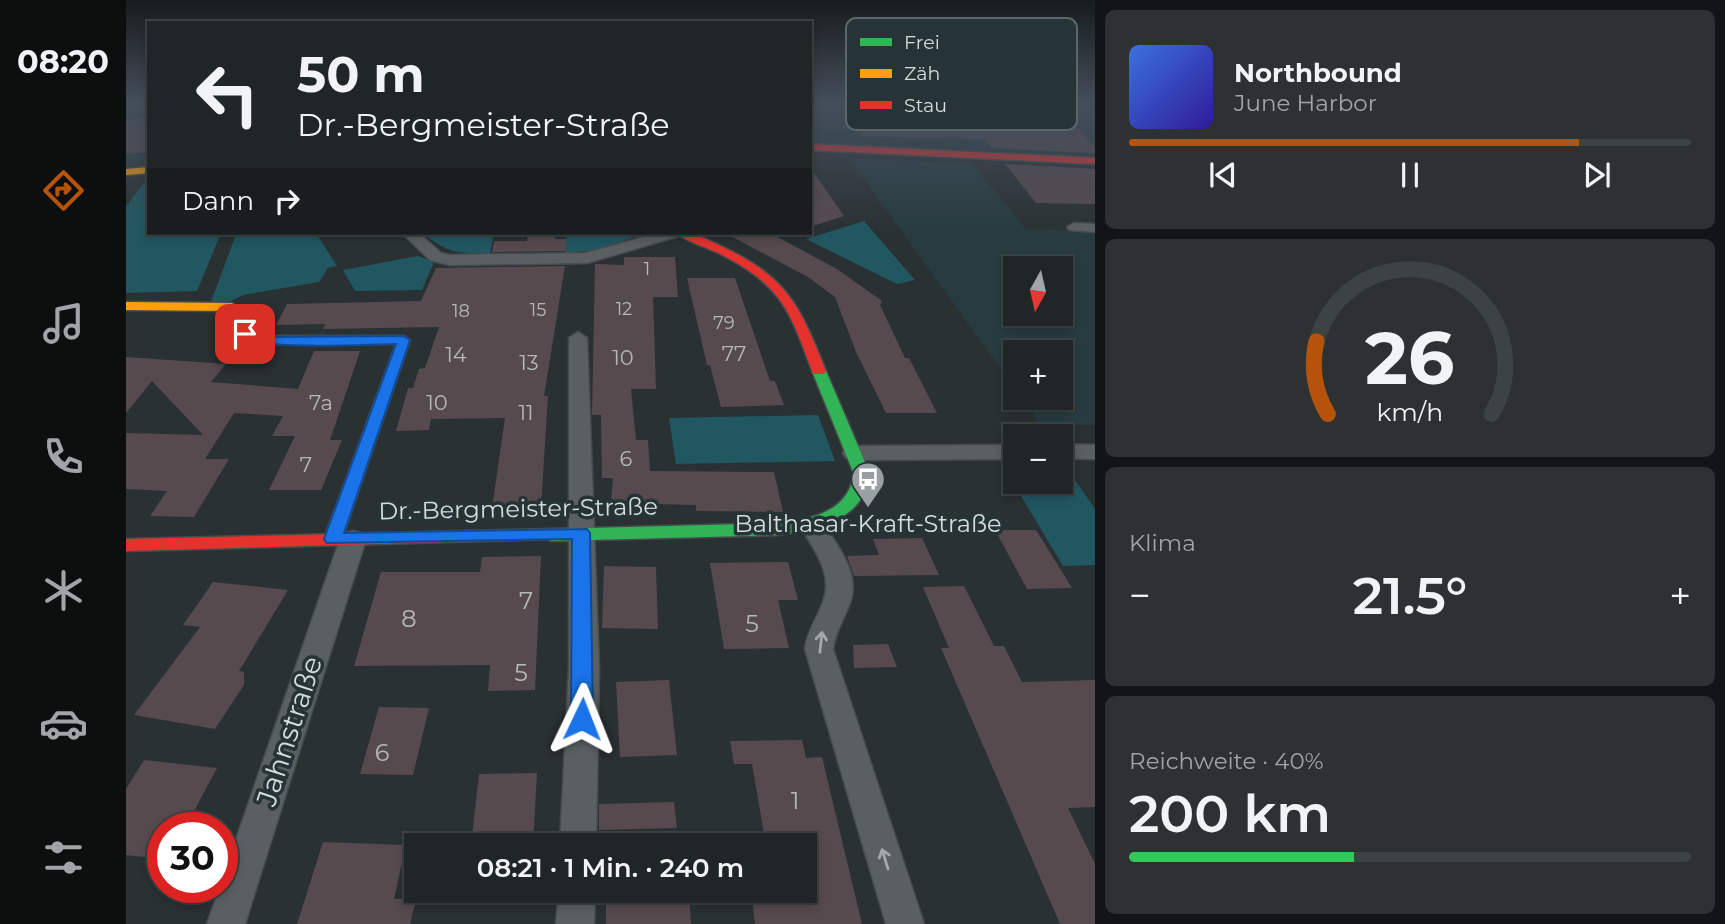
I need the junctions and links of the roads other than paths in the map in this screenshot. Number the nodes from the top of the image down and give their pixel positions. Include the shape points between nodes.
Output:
1 (812, 147) edge
2 (1095, 161) edge
3 (147, 170) edge
4 (126, 172) edge
5 (1073, 227) dead end
6 (1095, 228) edge
7 (412, 235) edge
8 (667, 235) edge
9 (687, 235) edge
10 (126, 306) edge
11 (578, 338) dead end
12 (1073, 451) edge
13 (1003, 452) edge
14 (1095, 452) edge
15 (854, 453) junction
16 (811, 525) junction
17 (581, 533) junction
18 (343, 539) junction
19 (126, 545) edge
20 (578, 833) edge
21 (576, 903) edge
22 (226, 924) edge
23 (575, 924) edge
24 (905, 924) edge

1 - 2 street
3 - 4 street
5 - 6 street
7 - 8 street via 436,257 450,260 587,258
9 - 15 street, Dr.-Bergmeister-Straße via 729,251 760,270 782,291 795,311
10 - 18 street, Jahnstraße via 232,307 245,334 264,340 404,340
11 - 17 street
12 - 14 street
13 - 15 street
15 - 16 street, Dr.-Bergmeister-Straße via 862,474 857,495 834,516
16 - 17 street, Dr.-Bergmeister-Straße
24 -> 16 street via 819,649 839,588 833,561
17 - 18 street, Dr.-Bergmeister-Straße
17 - 20 street via 584,668
18 - 19 street, Dr.-Bergmeister-Straße
18 - 22 street, Jahnstraße
21 - 23 street

